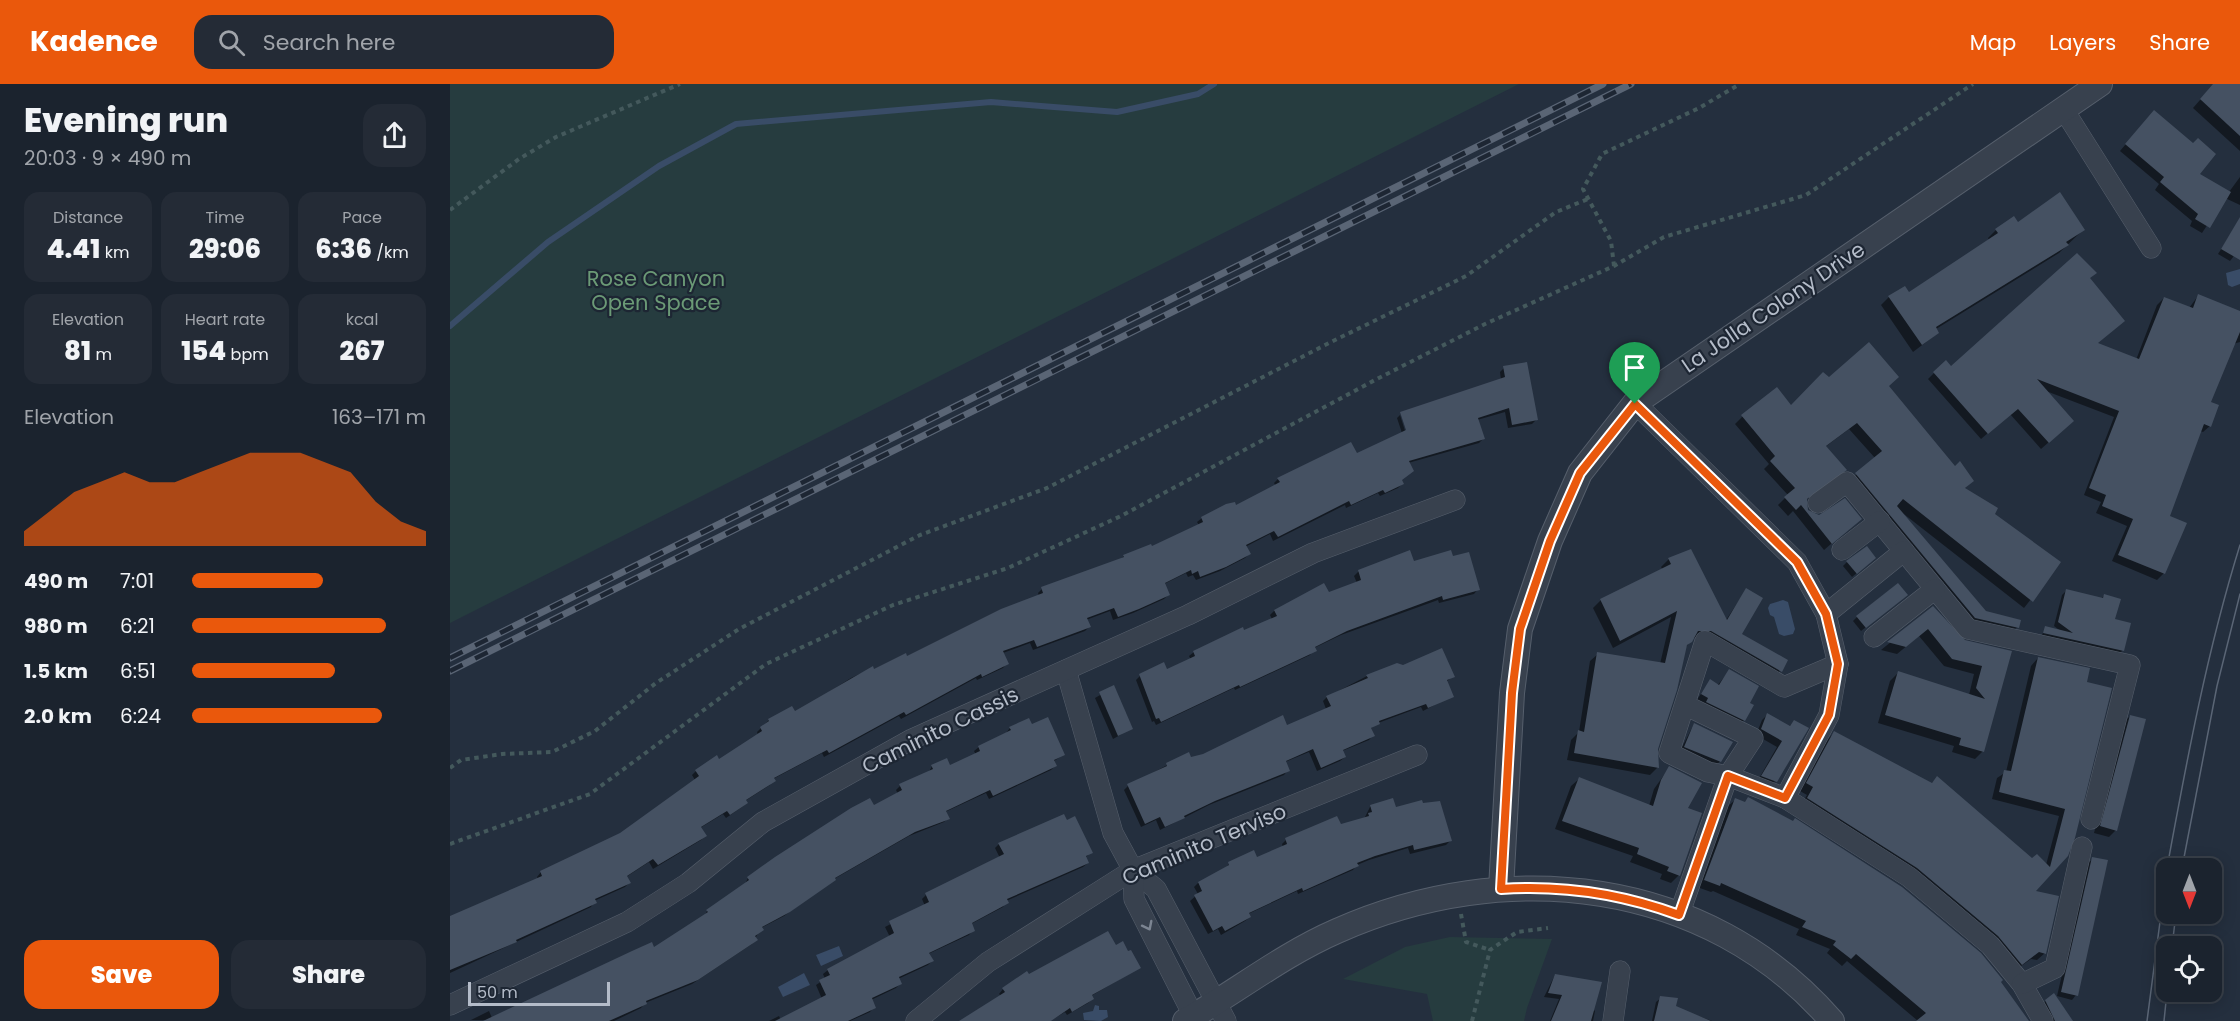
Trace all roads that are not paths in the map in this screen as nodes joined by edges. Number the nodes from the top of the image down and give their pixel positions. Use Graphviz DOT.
graph roads {
  1 [pos="2100,84"];
  2 [pos="2064,110"];
  3 [pos="2151,248"];
  4 [pos="1635,404"];
  5 [pos="1455,501"];
  6 [pos="1818,503"];
  7 [pos="1880,521"];
  8 [pos="1842,550"];
  9 [pos="1904,551"];
  10 [pos="1935,589"];
  11 [pos="1826,614"];
  12 [pos="1874,637"];
  13 [pos="1838,664"];
  14 [pos="1066,670"];
  15 [pos="1684,705"];
  16 [pos="1417,755"];
  17 [pos="1728,776"];
  18 [pos="1785,798"];
  19 [pos="2091,819"];
  20 [pos="2082,847"];
  21 [pos="1133,870"];
  22 [pos="1501,889"];
  23 [pos="1679,915"];
  24 [pos="1620,971"];
  25 [pos="2022,984"];
  26 [pos="450,1005"];
  27 [pos="1221,1011"];
  28 [pos="1192,1019"];
  29 [pos="916,1021"];
  30 [pos="1613,1021"];
  31 [pos="1832,1021"];
  32 [pos="2043,1021"];
  1 -- 2 [label="street, La Jolla Colony Drive"];
  2 -- 3 [label="street"];
  2 -- 4 [label="street, La Jolla Colony Drive"];
  4 -- 11 [label="street"];
  4 -- 22 [label="street, La Jolla Colony Drive"];
  5 -- 14 [label="street, Caminito Cassis"];
  6 -- 7 [label="street"];
  7 -- 8 [label="street"];
  7 -- 9 [label="street"];
  9 -- 10 [label="street"];
  9 -- 11 [label="street"];
  10 -- 12 [label="street"];
  10 -- 19 [label="street"];
  11 -- 13 [label="street"];
  13 -- 15 [label="street"];
  13 -- 18 [label="street"];
  14 -- 21 [label="street"];
  14 -- 26 [label="street, Caminito Cassis"];
  15 -- 17 [label="street"];
  15 -- 17 [label="street"];
  16 -- 21 [label="street, Caminito Terviso"];
  17 -- 18 [label="street"];
  17 -- 23 [label="street"];
  18 -- 25 [label="street"];
  20 -- 25 [label="street"];
  21 -- 27 [label="street"];
  21 -- 28 [label="street, one-way"];
  21 -- 29 [label="street, Caminito Terviso"];
  22 -- 23 [label="street"];
  22 -- 27 [label="street"];
  23 -- 31 [label="street"];
  24 -- 30 [label="street"];
  25 -- 32 [label="street"];
  27 -- 28 [label="street"];
}
